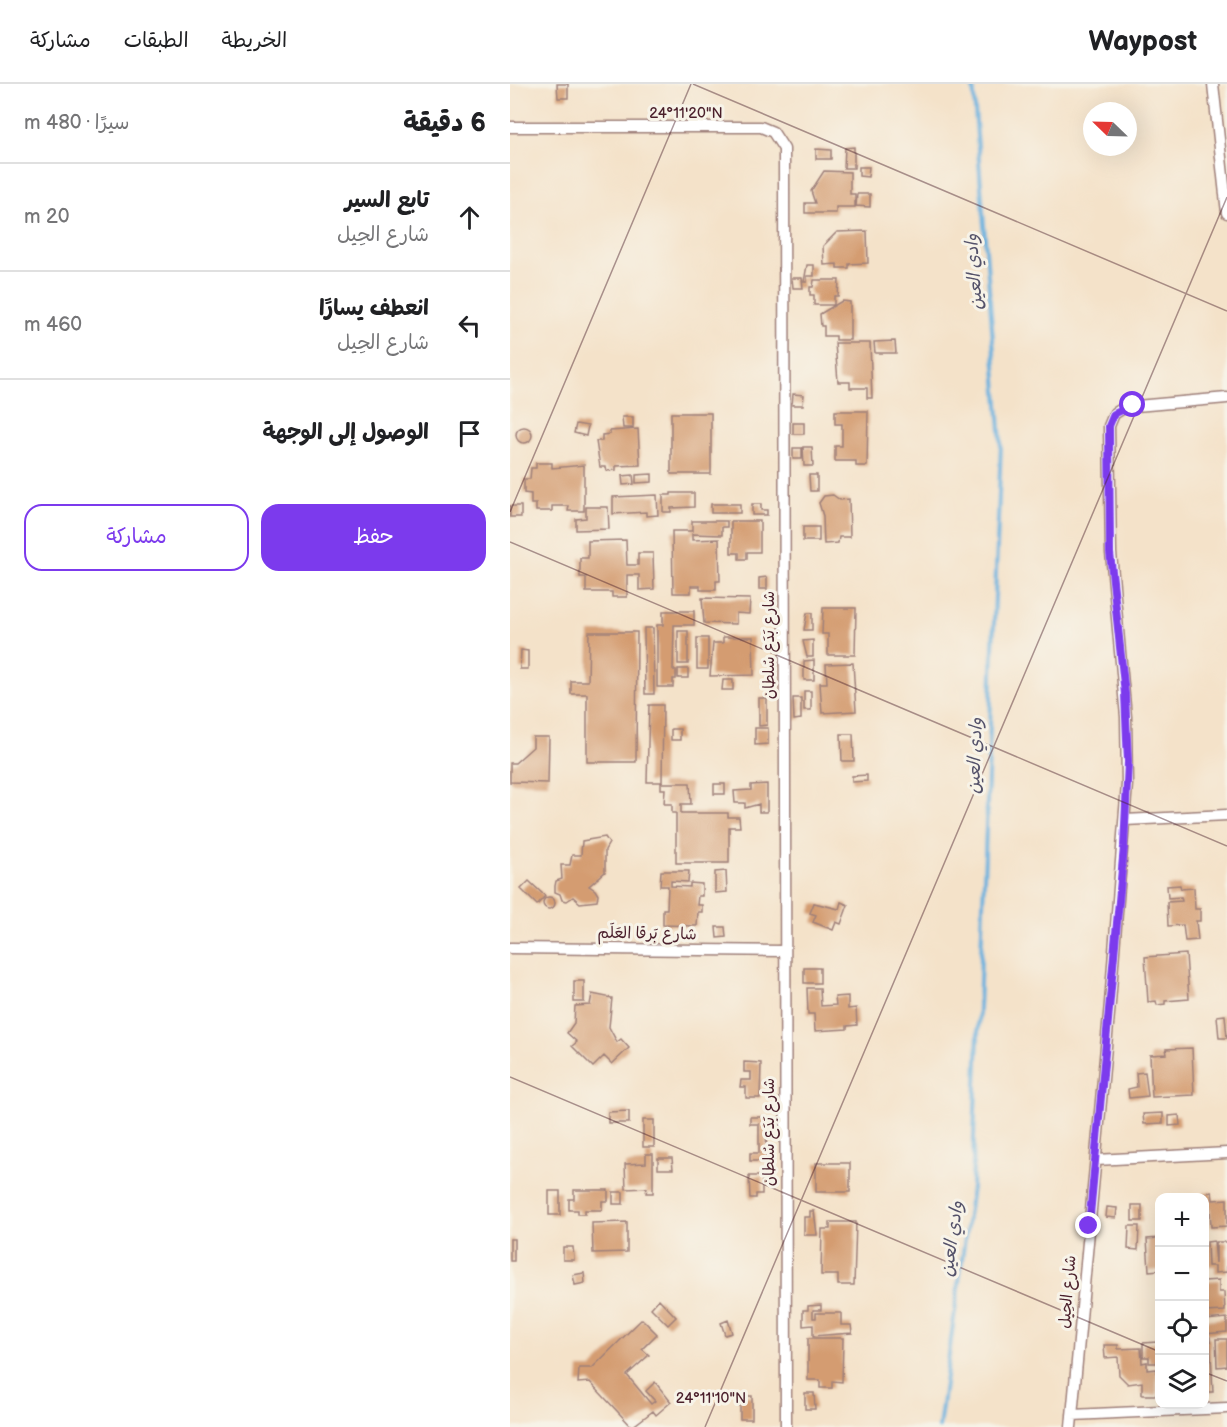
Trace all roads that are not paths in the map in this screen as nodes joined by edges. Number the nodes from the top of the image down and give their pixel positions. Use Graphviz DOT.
graph roads {
  1 [pos="1213,84"];
  2 [pos="510,128"];
  3 [pos="1227,213"];
  4 [pos="1227,398"];
  5 [pos="1227,815"];
  6 [pos="1125,820"];
  7 [pos="510,948"];
  8 [pos="784,951"];
  9 [pos="1227,1153"];
  10 [pos="1096,1160"];
  11 [pos="1227,1408"];
  12 [pos="1072,1415"];
  13 [pos="786,1427"];
  14 [pos="1071,1427"];
  1 -- 3 [label="street"];
  2 -- 8 [label="street, شارع بَدَع سُلطان"];
  4 -- 6 [label="street, شارع الحِيل"];
  5 -- 6 [label="street"];
  6 -- 10 [label="street, شارع الحِيل"];
  7 -- 8 [label="street, شارع بَرقا العَلَم"];
  8 -- 13 [label="street, شارع بَدَع سُلطان"];
  9 -- 10 [label="street"];
  10 -- 12 [label="street, شارع الحِيل"];
  11 -- 12 [label="street"];
  12 -- 14 [label="street, شارع الحِيل"];
}
